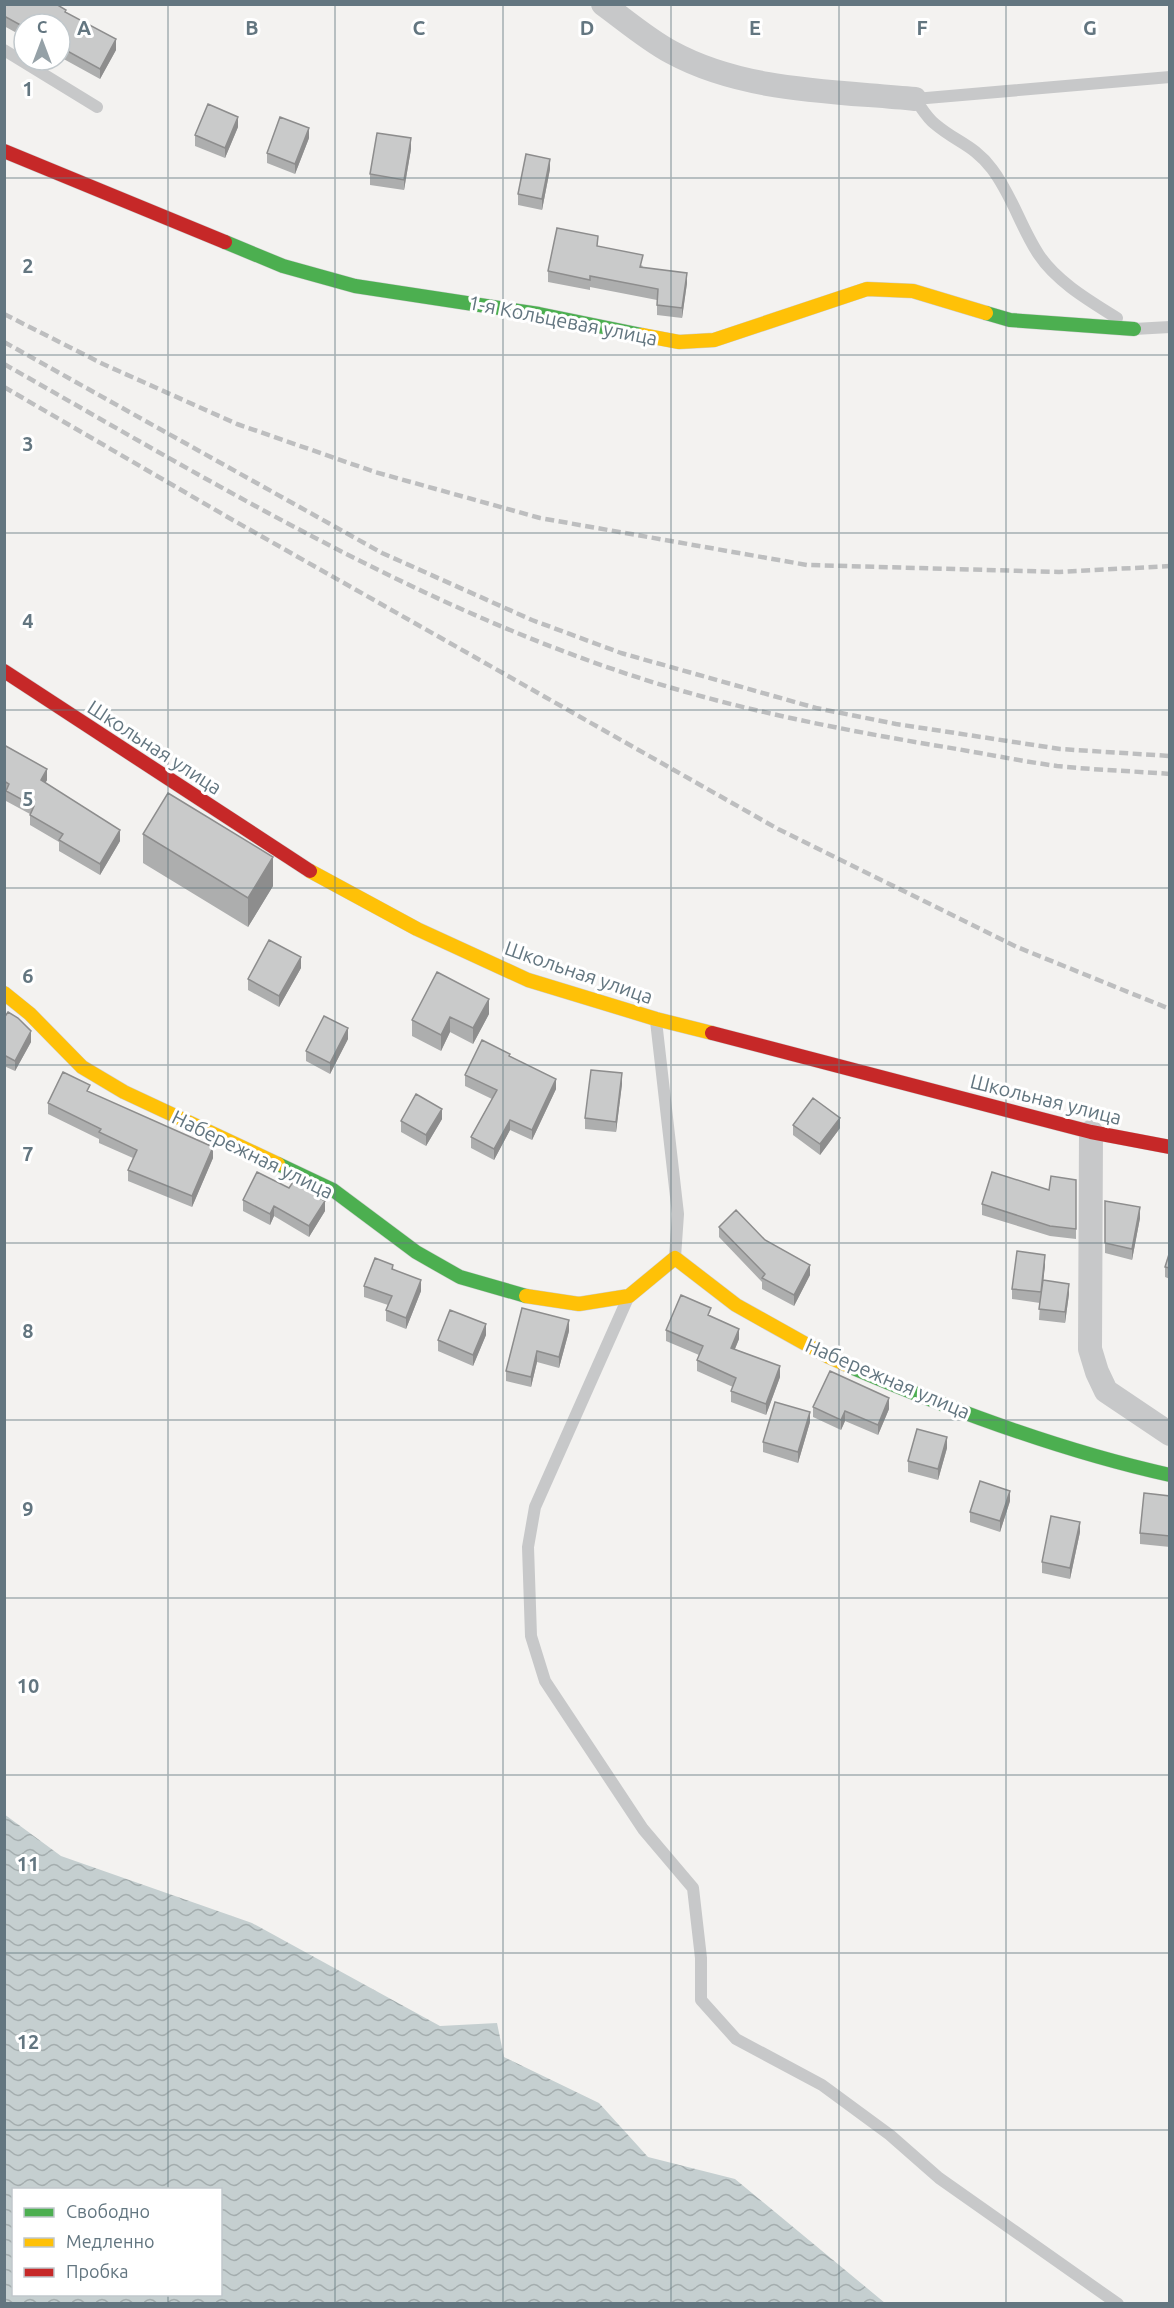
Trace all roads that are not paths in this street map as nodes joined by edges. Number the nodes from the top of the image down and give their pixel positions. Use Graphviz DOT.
graph roads {
  1 [pos="603,4"];
  2 [pos="4,50"];
  3 [pos="1170,77"];
  4 [pos="915,99"];
  5 [pos="97,107"];
  6 [pos="4,151"];
  7 [pos="1170,327"];
  8 [pos="1134,329"];
  9 [pos="4,671"];
  10 [pos="4,993"];
  11 [pos="656,1019"];
  12 [pos="1091,1132"];
  13 [pos="1170,1148"];
  14 [pos="675,1258"];
  15 [pos="629,1296"];
  16 [pos="1170,1434"];
  17 [pos="1170,1475"];
  18 [pos="1118,2304"];
  1 -- 4 [label="street"];
  2 -- 5 [label="lane"];
  3 -- 4 [label="lane"];
  4 -- 8 [label="lane"];
  6 -- 8 [label="street, 1-я Кольцевая улица"];
  7 -- 8 [label="lane"];
  9 -- 11 [label="street, Школьная улица"];
  10 -- 15 [label="street, Набережная улица"];
  11 -- 12 [label="street, Школьная улица"];
  11 -- 14 [label="lane"];
  12 -- 13 [label="street, Школьная улица"];
  12 -- 16 [label="street"];
  14 -- 15 [label="street"];
  14 -- 17 [label="street, Набережная улица"];
  15 -- 18 [label="lane"];
}
